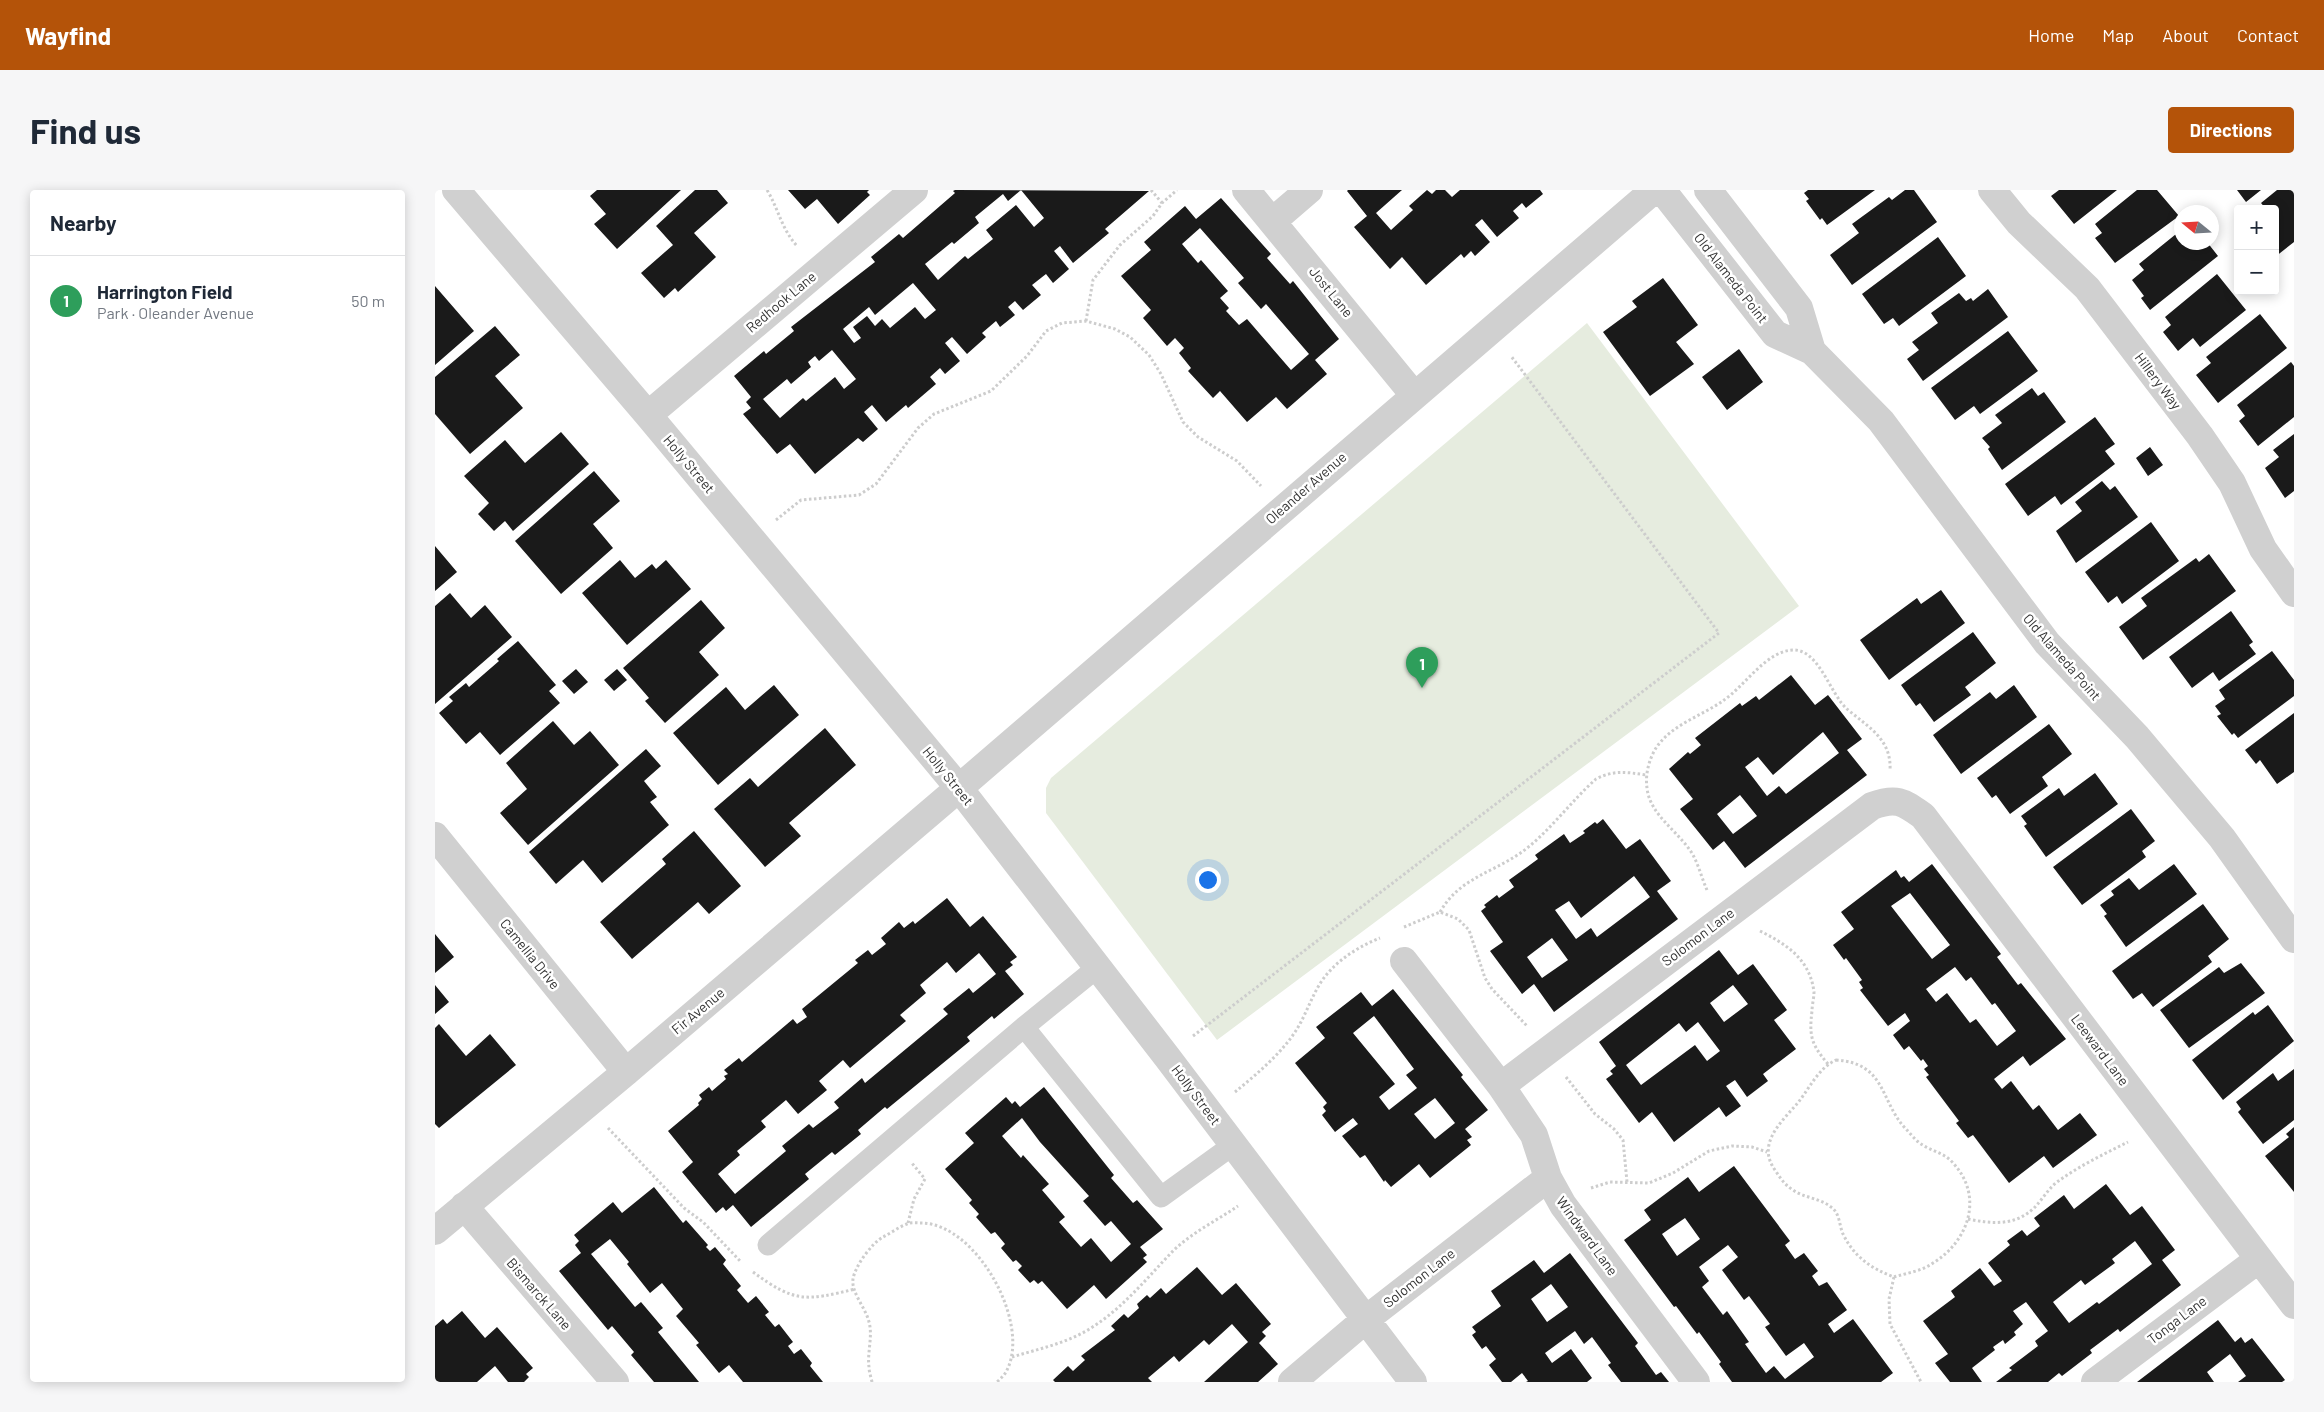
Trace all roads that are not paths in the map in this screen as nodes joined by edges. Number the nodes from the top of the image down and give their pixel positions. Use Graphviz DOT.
graph roads {
  1 [pos="456,190"];
  2 [pos="915,190"];
  3 [pos="1246,190"];
  4 [pos="1309,190"];
  5 [pos="1654,190"];
  6 [pos="1661,190"];
  7 [pos="1708,190"];
  8 [pos="1991,190"];
  9 [pos="1273,221"];
  10 [pos="1812,351"];
  11 [pos="1414,395"];
  12 [pos="648,415"];
  13 [pos="2294,593"];
  14 [pos="959,788"];
  15 [pos="1893,801"];
  16 [pos="435,836"];
  17 [pos="2294,939"];
  18 [pos="1404,961"];
  19 [pos="1098,967"];
  20 [pos="1024,1027"];
  21 [pos="626,1072"];
  22 [pos="1501,1086"];
  23 [pos="1233,1144"];
  24 [pos="1548,1178"];
  25 [pos="463,1206"];
  26 [pos="435,1231"];
  27 [pos="768,1245"];
  28 [pos="2259,1259"];
  29 [pos="2294,1305"];
  30 [pos="1365,1320"];
  31 [pos="613,1381"];
  32 [pos="1292,1382"];
  33 [pos="1413,1382"];
  34 [pos="1696,1382"];
  35 [pos="2095,1382"];
  1 -- 12 [label="street, Holly Street"];
  2 -- 12 [label="street, Redhook Lane"];
  3 -- 9 [label="street, Jost Lane"];
  4 -- 9 [label="street"];
  5 -- 11 [label="street, Oleander Avenue"];
  6 -- 10 [label="street, Old Alameda Point"];
  7 -- 10 [label="street, Old Alameda Point"];
  8 -- 13 [label="street, Hillery Way"];
  9 -- 11 [label="street, Jost Lane"];
  10 -- 17 [label="street, Old Alameda Point"];
  11 -- 14 [label="street, Oleander Avenue"];
  12 -- 14 [label="street, Holly Street"];
  14 -- 19 [label="street, Holly Street"];
  14 -- 21 [label="street, Fir Avenue"];
  15 -- 22 [label="street, Solomon Lane"];
  15 -- 28 [label="street, Leeward Lane"];
  16 -- 21 [label="street, Camellia Drive"];
  18 -- 22 [label="street, Windward Lane"];
  19 -- 20 [label="lane"];
  19 -- 23 [label="street, Holly Street"];
  20 -- 23 [label="lane"];
  20 -- 27 [label="lane"];
  21 -- 25 [label="street, Fir Avenue"];
  22 -- 24 [label="street, Windward Lane"];
  23 -- 30 [label="street, Holly Street"];
  24 -- 30 [label="street, Solomon Lane"];
  24 -- 34 [label="street, Windward Lane"];
  25 -- 26 [label="street, Fir Avenue"];
  25 -- 31 [label="street, Bismarck Lane"];
  28 -- 29 [label="street, Leeward Lane"];
  28 -- 35 [label="street, Tonga Lane"];
  30 -- 32 [label="street, Solomon Lane"];
  30 -- 33 [label="street, Holly Street"];
}
